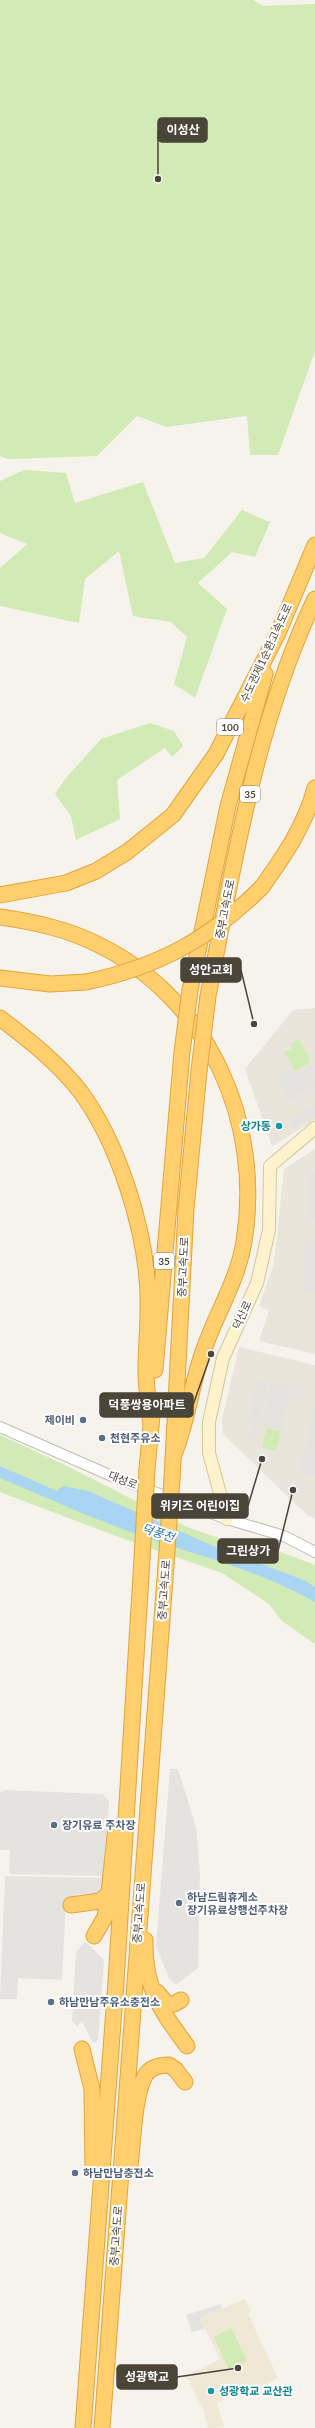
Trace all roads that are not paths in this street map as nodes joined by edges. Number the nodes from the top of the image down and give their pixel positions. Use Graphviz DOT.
graph roads {
  1 [pos="315,545"];
  2 [pos="315,599"];
  3 [pos="278,633"];
  4 [pos="315,788"];
  5 [pos="0,895"];
  6 [pos="0,917"];
  7 [pos="0,978"];
  8 [pos="0,1018"];
  9 [pos="315,1128"];
  10 [pos="151,1425"];
  11 [pos="0,1427"];
  12 [pos="173,1457"];
  13 [pos="227,1519"];
  14 [pos="315,1552"];
  15 [pos="131,1730"];
  16 [pos="108,1893"];
  17 [pos="140,1900"];
  18 [pos="71,1905"];
  19 [pos="94,1936"];
  20 [pos="145,1954"];
  21 [pos="181,2000"];
  22 [pos="187,2046"];
  23 [pos="82,2049"];
  24 [pos="185,2082"];
  25 [pos="100,2203"];
  26 [pos="118,2204"];
  27 [pos="83,2428"];
  28 [pos="102,2428"];
  1 -- 3 [label="highway, 수도권제1순환고속도로 / 100"];
  2 -- 12 [label="highway, 중부고속도로 / 35, bridge"];
  3 -- 5 [label="highway, 수도권제1순환고속도로 / 100"];
  3 -- 10 [label="highway, 중부고속도로 / 35, bridge"];
  4 -- 7 [label="highway, bridge"];
  6 -- 12 [label="highway"];
  8 -- 10 [label="highway"];
  9 -- 13 [label="main road, 덕산로"];
  10 -- 15 [label="highway, 중부고속도로 / 35, bridge"];
  11 -- 13 [label="street, 대성로"];
  12 -- 17 [label="highway, 중부고속도로 / 35, bridge"];
  13 -- 14 [label="street, 대성로"];
  15 -- 16 [label="highway"];
  15 -- 25 [label="highway, 중부고속도로 / 35"];
  16 -- 18 [label="highway"];
  16 -- 19 [label="highway"];
  17 -- 20 [label="highway"];
  17 -- 26 [label="highway, 중부고속도로 / 35"];
  20 -- 21 [label="highway"];
  20 -- 22 [label="highway"];
  23 -- 25 [label="highway"];
  24 -- 26 [label="highway"];
  25 -- 27 [label="highway, 중부고속도로 / 35"];
  26 -- 28 [label="highway, 중부고속도로 / 35"];
}
